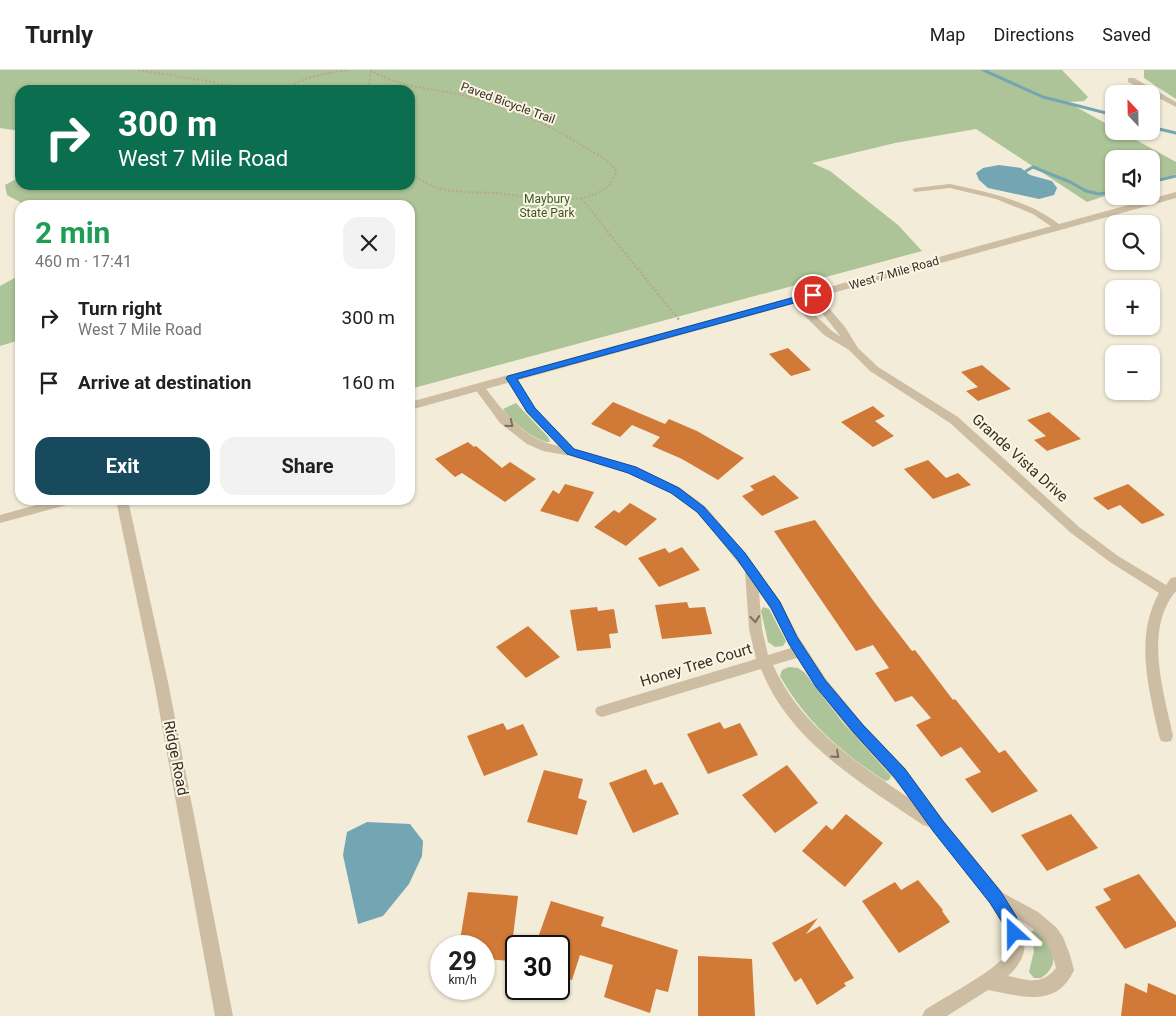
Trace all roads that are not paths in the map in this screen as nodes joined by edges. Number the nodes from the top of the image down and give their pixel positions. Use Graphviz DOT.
graph roads {
  1 [pos="1131,80"];
  2 [pos="1176,104"];
  3 [pos="916,190"];
  4 [pos="1176,195"];
  5 [pos="1058,227"];
  6 [pos="813,295"];
  7 [pos="794,300"];
  8 [pos="854,350"];
  9 [pos="511,378"];
  10 [pos="479,387"];
  11 [pos="415,405"];
  12 [pos="571,452"];
  13 [pos="52,505"];
  14 [pos="123,505"];
  15 [pos="0,519"];
  16 [pos="751,571"];
  17 [pos="1171,587"];
  18 [pos="800,651"];
  19 [pos="764,662"];
  20 [pos="602,711"];
  21 [pos="1166,736"];
  22 [pos="938,826"];
  23 [pos="996,897"];
  24 [pos="987,981"];
  25 [pos="224,1016"];
  26 [pos="931,1016"];
  1 -- 2 [label="street"];
  3 -- 5 [label="lane"];
  4 -- 5 [label="street, West 7 Mile Road"];
  5 -- 6 [label="street, West 7 Mile Road"];
  6 -- 7 [label="street, West 7 Mile Road"];
  6 -- 8 [label="street, Grande Vista Drive"];
  7 -- 8 [label="street, Grande Vista Drive"];
  7 -- 9 [label="street, West 7 Mile Road"];
  8 -- 17 [label="street, Grande Vista Drive"];
  9 -- 10 [label="street, West 7 Mile Road"];
  9 -- 12 [label="street"];
  10 -- 11 [label="street, West 7 Mile Road"];
  10 -- 12 [label="street, one-way"];
  12 -- 16 [label="street"];
  13 -- 15 [label="street"];
  14 -- 25 [label="street, Ridge Road"];
  16 -- 18 [label="street"];
  16 -- 19 [label="street, one-way"];
  17 -- 21 [label="street, Grande Vista Drive"];
  18 -- 19 [label="street, Honey Tree Court"];
  18 -- 22 [label="street"];
  19 -- 20 [label="street, Honey Tree Court"];
  19 -- 22 [label="street, one-way"];
  22 -- 23 [label="street"];
  23 -- 24 [label="street"];
  23 -- 24 [label="street"];
  24 -- 26 [label="street"];
}
